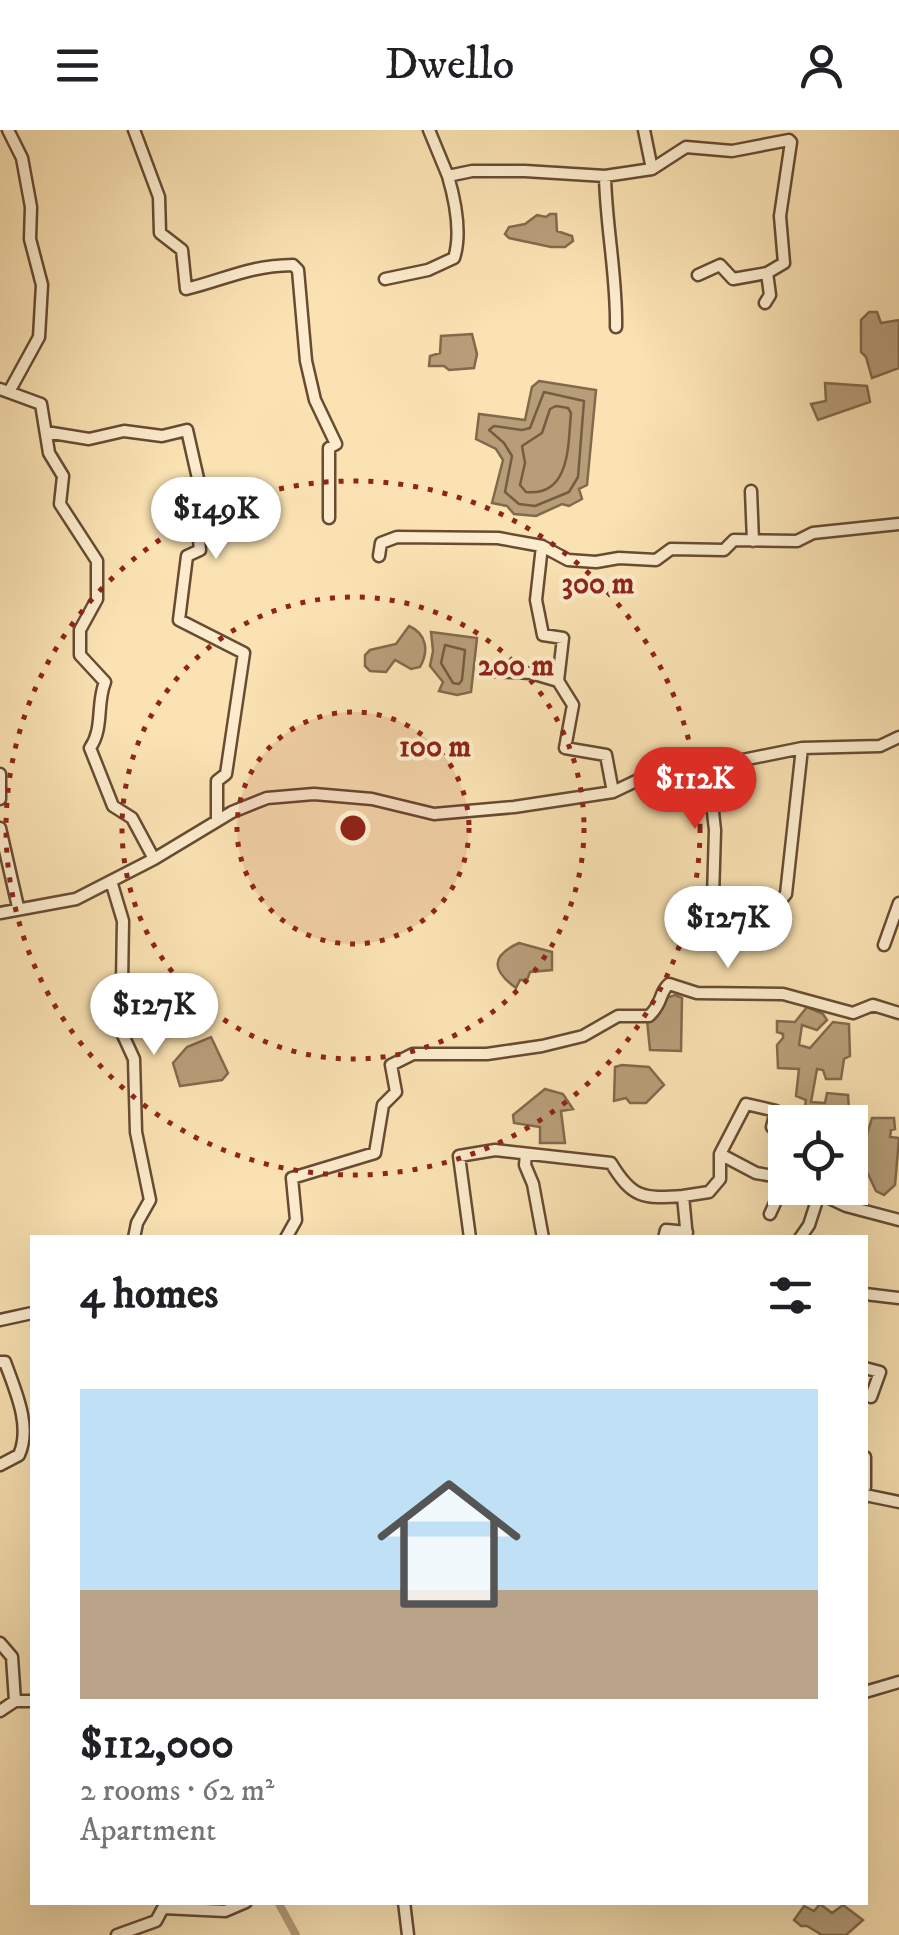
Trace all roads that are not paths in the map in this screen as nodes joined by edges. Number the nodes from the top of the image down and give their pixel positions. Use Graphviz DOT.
graph roads {
  1 [pos="8,130"];
  2 [pos="134,130"];
  3 [pos="429,130"];
  4 [pos="644,130"];
  5 [pos="774,135"];
  6 [pos="652,169"];
  7 [pos="448,176"];
  8 [pos="605,176"];
  9 [pos="767,273"];
  10 [pos="698,275"];
  11 [pos="386,279"];
  12 [pos="764,303"];
  13 [pos="616,327"];
  14 [pos="5,390"];
  15 [pos="46,432"];
  16 [pos="751,491"];
  17 [pos="329,518"];
  18 [pos="899,524"];
  19 [pos="753,540"];
  20 [pos="542,546"];
  21 [pos="379,556"];
  22 [pos="494,671"];
  23 [pos="558,680"];
  24 [pos="899,737"];
  25 [pos="802,748"];
  26 [pos="708,767"];
  27 [pos="0,774"];
  28 [pos="614,792"];
  29 [pos="0,798"];
  30 [pos="217,822"];
  31 [pos="0,828"];
  32 [pos="154,860"];
  33 [pos="111,881"];
  34 [pos="713,896"];
  35 [pos="899,903"];
  36 [pos="18,907"];
  37 [pos="771,912"];
  38 [pos="0,913"];
  39 [pos="884,944"];
  40 [pos="899,1013"];
  41 [pos="768,1109"];
  42 [pos="526,1154"];
  43 [pos="720,1154"];
  44 [pos="768,1176"];
  45 [pos="684,1196"];
  46 [pos="774,1205"];
  47 [pos="813,1205"];
  48 [pos="844,1205"];
  49 [pos="770,1214"];
  50 [pos="899,1220"];
  51 [pos="135,1235"];
  52 [pos="288,1235"];
  53 [pos="470,1235"];
  54 [pos="542,1235"];
  55 [pos="665,1235"];
  56 [pos="687,1235"];
  57 [pos="802,1235"];
  58 [pos="868,1294"];
  59 [pos="899,1298"];
  60 [pos="30,1313"];
  61 [pos="0,1320"];
  62 [pos="0,1362"];
  63 [pos="868,1369"];
  64 [pos="871,1397"];
  65 [pos="0,1465"];
  66 [pos="868,1496"];
  67 [pos="899,1502"];
  68 [pos="0,1643"];
  69 [pos="899,1682"];
  70 [pos="868,1691"];
  71 [pos="30,1701"];
  72 [pos="14,1702"];
  73 [pos="0,1712"];
  74 [pos="239,1905"];
  75 [pos="404,1905"];
  76 [pos="116,1935"];
  77 [pos="408,1935"];
  1 -- 14 [label="street"];
  2 -- 17 [label="street"];
  3 -- 7 [label="street"];
  4 -- 6 [label="street"];
  5 -- 6 [label="street"];
  5 -- 9 [label="street"];
  6 -- 8 [label="street"];
  7 -- 8 [label="street"];
  7 -- 11 [label="street"];
  8 -- 13 [label="street"];
  9 -- 10 [label="street"];
  9 -- 12 [label="street"];
  14 -- 15 [label="street"];
  15 -- 30 [label="street"];
  15 -- 32 [label="street"];
  16 -- 19 [label="street"];
  18 -- 19 [label="street"];
  19 -- 20 [label="street"];
  20 -- 21 [label="street"];
  20 -- 23 [label="street"];
  22 -- 23 [label="street"];
  23 -- 28 [label="street"];
  24 -- 25 [label="street"];
  25 -- 26 [label="street"];
  25 -- 37 [label="street"];
  26 -- 28 [label="street"];
  26 -- 34 [label="street"];
  27 -- 29 [label="street"];
  28 -- 30 [label="street"];
  30 -- 32 [label="street"];
  31 -- 36 [label="street"];
  32 -- 33 [label="street"];
  33 -- 36 [label="street"];
  33 -- 51 [label="street"];
  35 -- 39 [label="street"];
  36 -- 38 [label="street"];
  40 -- 52 [label="street"];
  41 -- 43 [label="street"];
  42 -- 45 [label="street"];
  42 -- 53 [label="street"];
  42 -- 54 [label="street"];
  43 -- 44 [label="street"];
  43 -- 45 [label="street"];
  45 -- 56 [label="street"];
  46 -- 49 [label="street"];
  47 -- 57 [label="street"];
  48 -- 50 [label="street"];
  55 -- 56 [label="street"];
  58 -- 59 [label="street"];
  60 -- 61 [label="street"];
  62 -- 65 [label="street"];
  63 -- 64 [label="street"];
  66 -- 67 [label="street"];
  68 -- 72 [label="street"];
  69 -- 70 [label="street"];
  71 -- 72 [label="street"];
  72 -- 73 [label="street"];
  74 -- 76 [label="street"];
  75 -- 77 [label="street"];
}
